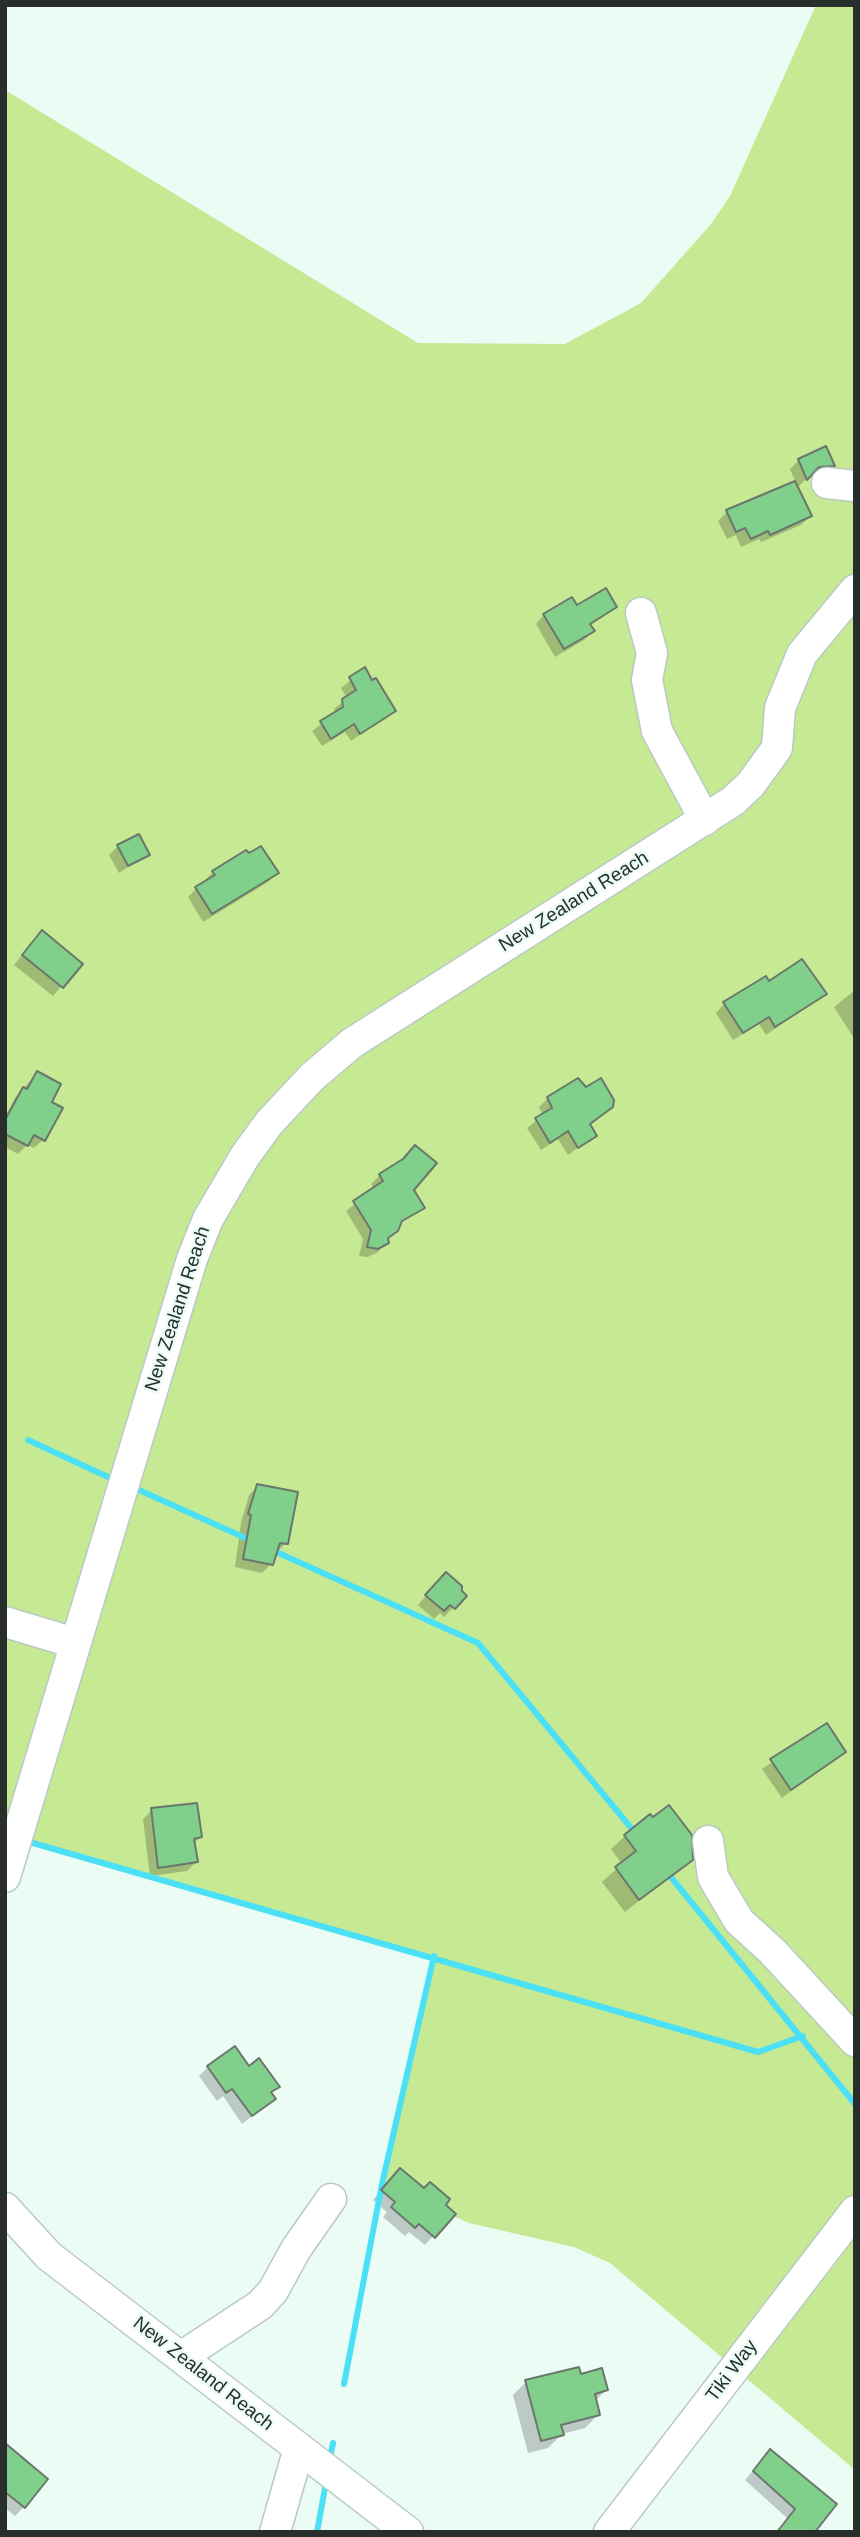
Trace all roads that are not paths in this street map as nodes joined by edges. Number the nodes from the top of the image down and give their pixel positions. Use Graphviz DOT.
graph roads {
  1 [pos="855,590"];
  2 [pos="641,613"];
  3 [pos="705,820"];
  4 [pos="5,1622"];
  5 [pos="75,1643"];
  6 [pos="708,1841"];
  7 [pos="5,1877"];
  8 [pos="855,2041"];
  9 [pos="331,2199"];
  10 [pos="5,2208"];
  11 [pos="855,2211"];
  12 [pos="181,2357"];
  13 [pos="299,2448"];
  14 [pos="275,2532"];
  15 [pos="408,2532"];
  16 [pos="609,2532"];
  1 -- 3 [label="street, New Zealand Reach"];
  2 -- 3 [label="street"];
  3 -- 5 [label="street, New Zealand Reach"];
  4 -- 5 [label="street"];
  5 -- 7 [label="street, New Zealand Reach"];
  6 -- 8 [label="street"];
  9 -- 12 [label="street"];
  10 -- 12 [label="street, New Zealand Reach"];
  11 -- 16 [label="street, Tiki Way"];
  12 -- 13 [label="street, New Zealand Reach"];
  13 -- 14 [label="street"];
  13 -- 15 [label="street, New Zealand Reach"];
}
